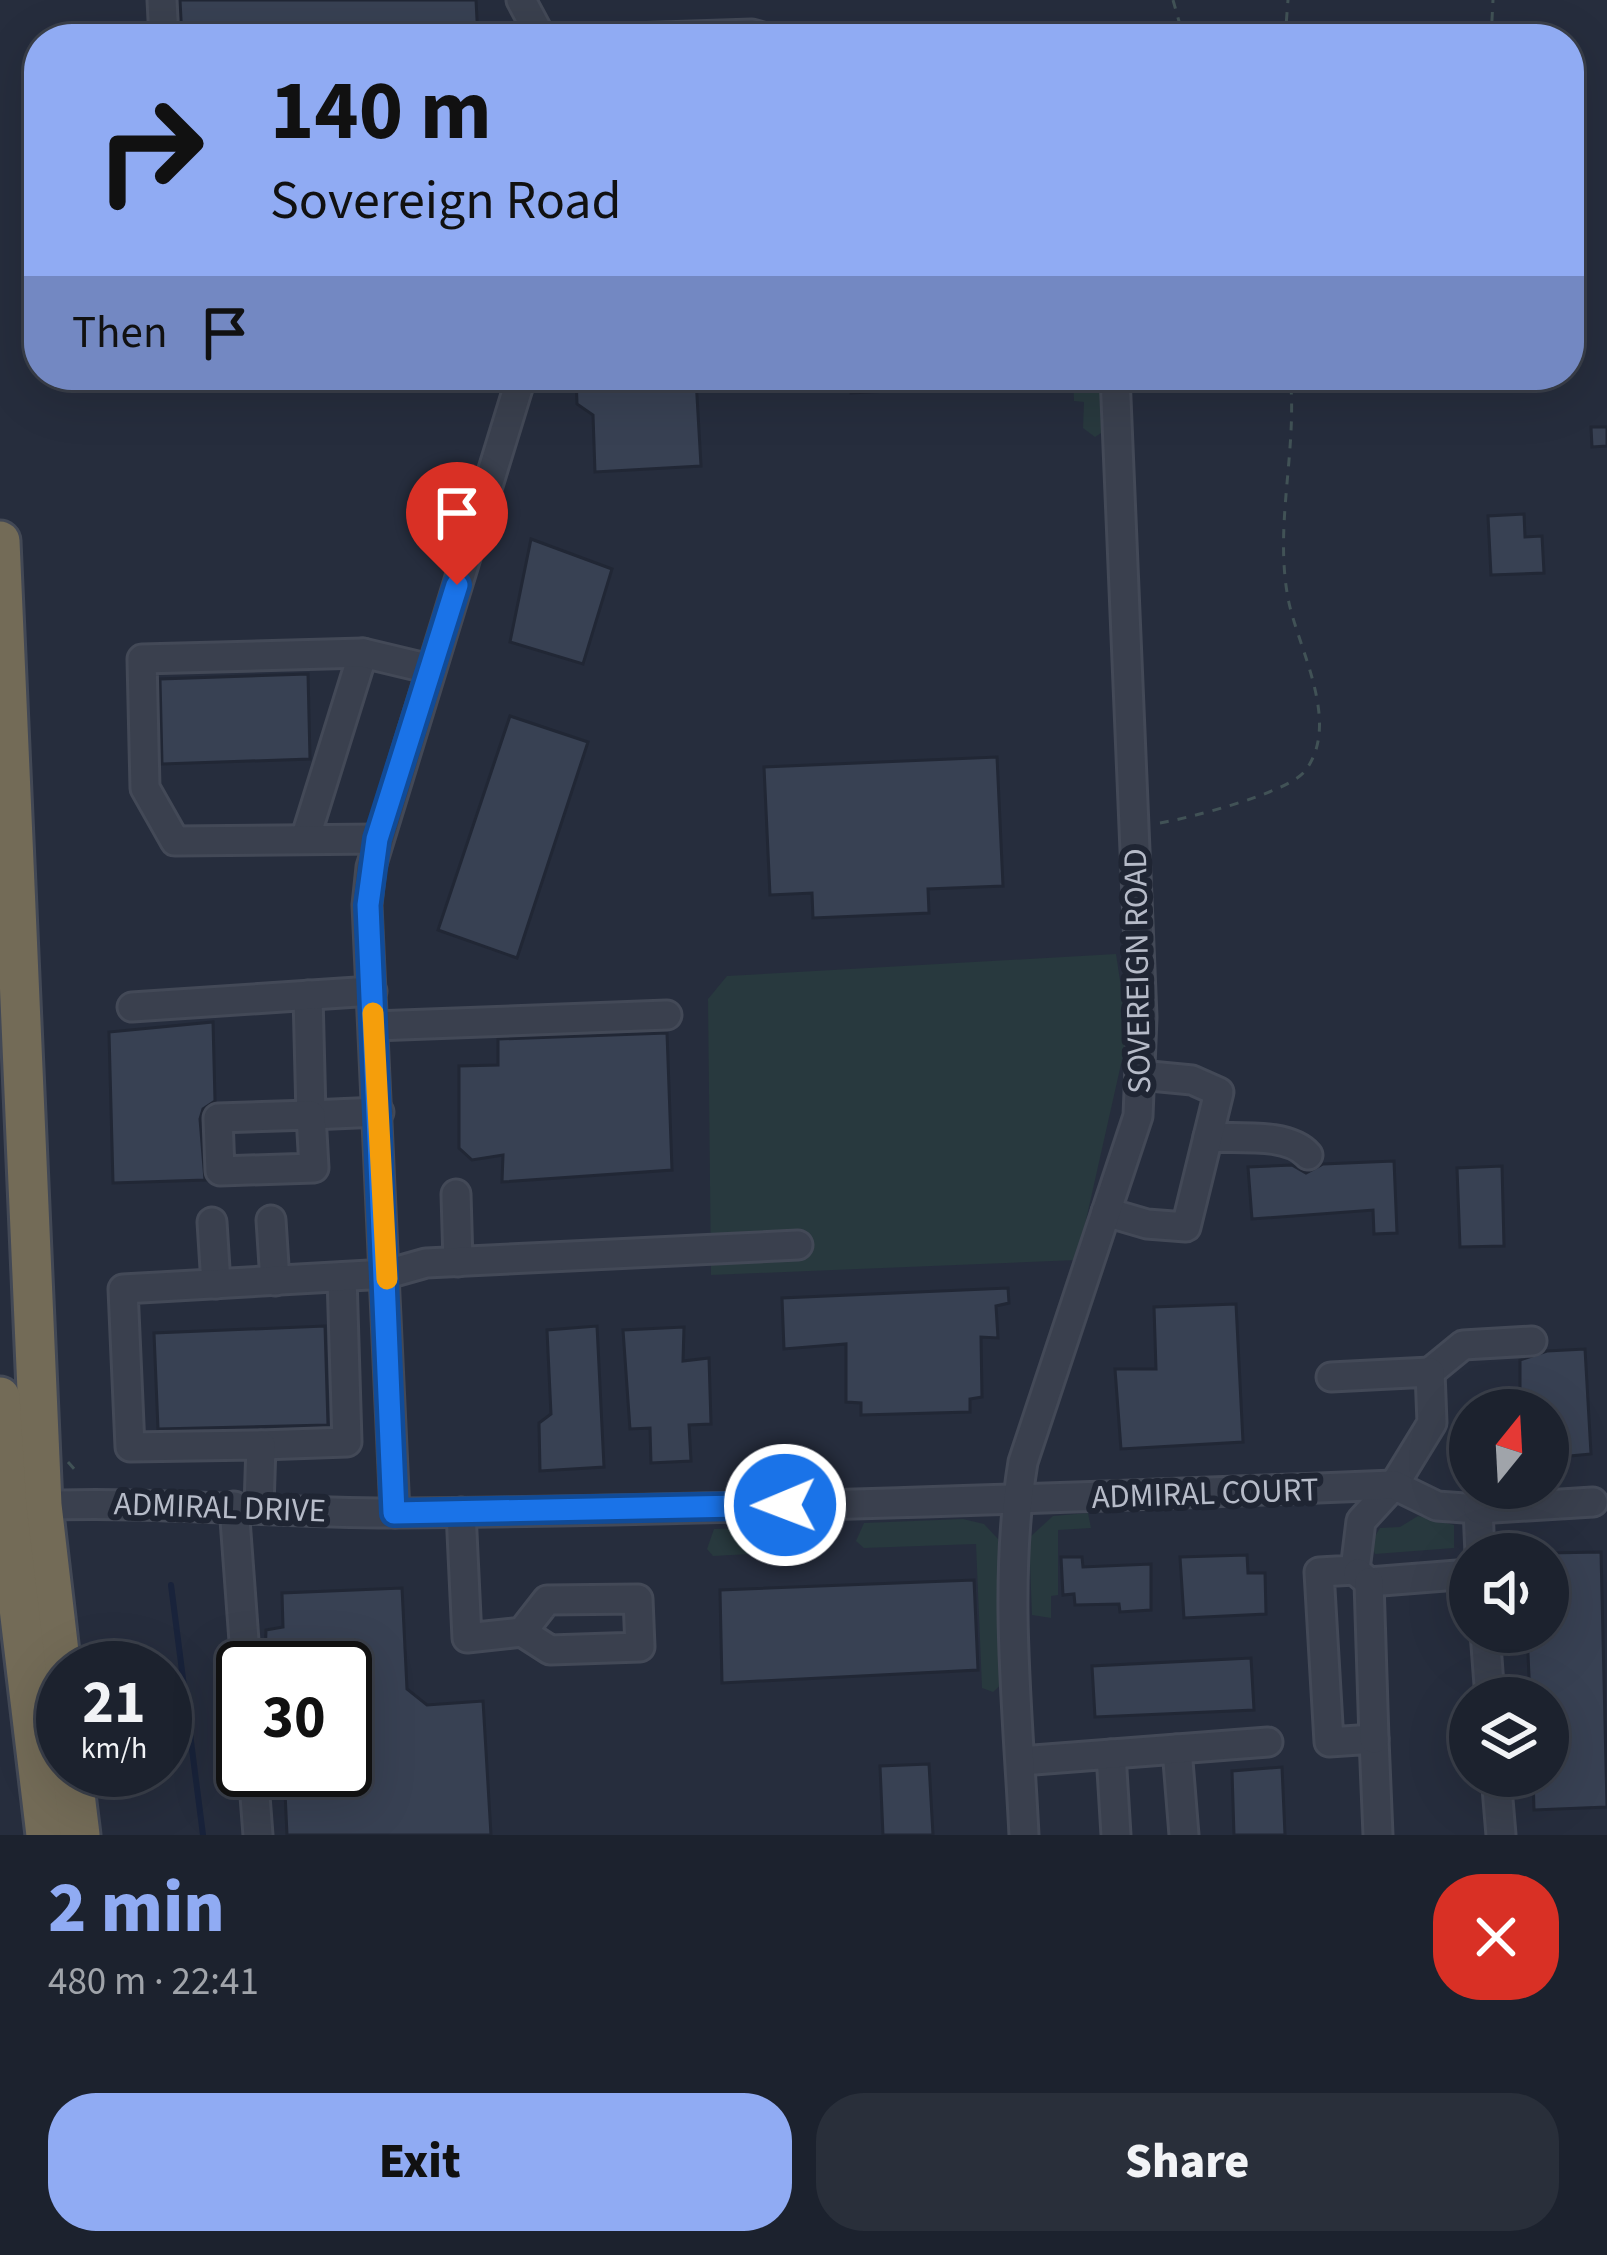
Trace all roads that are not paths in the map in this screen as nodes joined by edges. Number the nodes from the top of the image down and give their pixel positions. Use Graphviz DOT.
graph roads {
  1 [pos="517,390"];
  2 [pos="1116,390"];
  3 [pos="0,541"];
  4 [pos="363,653"];
  5 [pos="430,669"];
  6 [pos="306,836"];
  7 [pos="377,839"];
  8 [pos="372,991"];
  9 [pos="308,995"];
  10 [pos="132,1007"];
  11 [pos="667,1015"];
  12 [pos="374,1026"];
  13 [pos="1140,1076"];
  14 [pos="379,1112"];
  15 [pos="1208,1137"];
  16 [pos="1308,1155"];
  17 [pos="456,1194"];
  18 [pos="1106,1212"];
  19 [pos="272,1220"];
  20 [pos="212,1222"];
  21 [pos="798,1246"];
  22 [pos="458,1262"];
  23 [pos="387,1274"];
  24 [pos="342,1277"];
  25 [pos="275,1281"];
  26 [pos="216,1284"];
  27 [pos="1532,1341"];
  28 [pos="1430,1372"];
  29 [pos="1331,1377"];
  30 [pos="0,1397"];
  31 [pos="261,1444"];
  32 [pos="1394,1485"];
  33 [pos="1017,1500"];
  34 [pos="1593,1502"];
  35 [pos="1569,1503"];
  36 [pos="16,1506"];
  37 [pos="247,1507"];
  38 [pos="1449,1507"];
  39 [pos="1478,1509"];
  40 [pos="460,1512"];
  41 [pos="394,1513"];
  42 [pos="1479,1533"];
  43 [pos="1449,1574"];
  44 [pos="1362,1576"];
  45 [pos="522,1631"];
  46 [pos="51,1641"];
  47 [pos="246,1641"];
  48 [pos="1374,1739"];
  49 [pos="1268,1742"];
  50 [pos="1177,1749"];
  51 [pos="1111,1754"];
  52 [pos="1021,1761"];
  53 [pos="75,1797"];
  54 [pos="255,1797"];
  55 [pos="1498,1797"];
  56 [pos="46,1835"];
  57 [pos="80,1835"];
  58 [pos="258,1835"];
  59 [pos="1024,1835"];
  60 [pos="1116,1835"];
  61 [pos="1184,1835"];
  62 [pos="1378,1835"];
  63 [pos="1501,1835"];
  1 -- 5 [label="street"];
  2 -- 13 [label="street, SOVEREIGN ROAD"];
  3 -- 36 [label="highway"];
  4 -- 5 [label="street"];
  4 -- 6 [label="street"];
  4 -- 6 [label="street"];
  5 -- 7 [label="street"];
  6 -- 7 [label="street"];
  7 -- 8 [label="street"];
  8 -- 9 [label="street"];
  8 -- 12 [label="street"];
  9 -- 10 [label="street"];
  9 -- 14 [label="street"];
  11 -- 12 [label="street"];
  12 -- 14 [label="street"];
  13 -- 15 [label="street"];
  13 -- 18 [label="street, SOVEREIGN ROAD"];
  14 -- 23 [label="street"];
  15 -- 16 [label="street"];
  15 -- 18 [label="street"];
  17 -- 22 [label="street"];
  18 -- 33 [label="street, SOVEREIGN ROAD"];
  19 -- 25 [label="street"];
  20 -- 26 [label="street"];
  21 -- 22 [label="street"];
  22 -- 23 [label="street"];
  23 -- 24 [label="street"];
  23 -- 41 [label="street"];
  24 -- 25 [label="street"];
  24 -- 31 [label="street"];
  25 -- 26 [label="street"];
  26 -- 31 [label="street"];
  27 -- 28 [label="street"];
  28 -- 29 [label="street"];
  28 -- 32 [label="street"];
  30 -- 36 [label="highway"];
  31 -- 37 [label="street"];
  32 -- 33 [label="street, ADMIRAL COURT"];
  32 -- 38 [label="street"];
  32 -- 44 [label="street"];
  33 -- 40 [label="street, ADMIRAL DRIVE"];
  33 -- 52 [label="street, SOVEREIGN ROAD"];
  34 -- 35 [label="street"];
  36 -- 37 [label="street, ADMIRAL DRIVE"];
  36 -- 46 [label="highway"];
  36 -- 56 [label="highway"];
  37 -- 41 [label="street, ADMIRAL DRIVE"];
  37 -- 47 [label="street"];
  39 -- 42 [label="street"];
  40 -- 41 [label="street, ADMIRAL DRIVE"];
  40 -- 45 [label="street"];
  43 -- 44 [label="street"];
  44 -- 48 [label="street"];
  44 -- 48 [label="street"];
  48 -- 62 [label="street"];
  49 -- 50 [label="street"];
  50 -- 51 [label="street"];
  50 -- 61 [label="street"];
  51 -- 52 [label="street"];
  51 -- 60 [label="street"];
  52 -- 59 [label="street, SOVEREIGN ROAD"];
  53 -- 57 [label="highway"];
  54 -- 58 [label="street"];
  55 -- 63 [label="street"];
}
